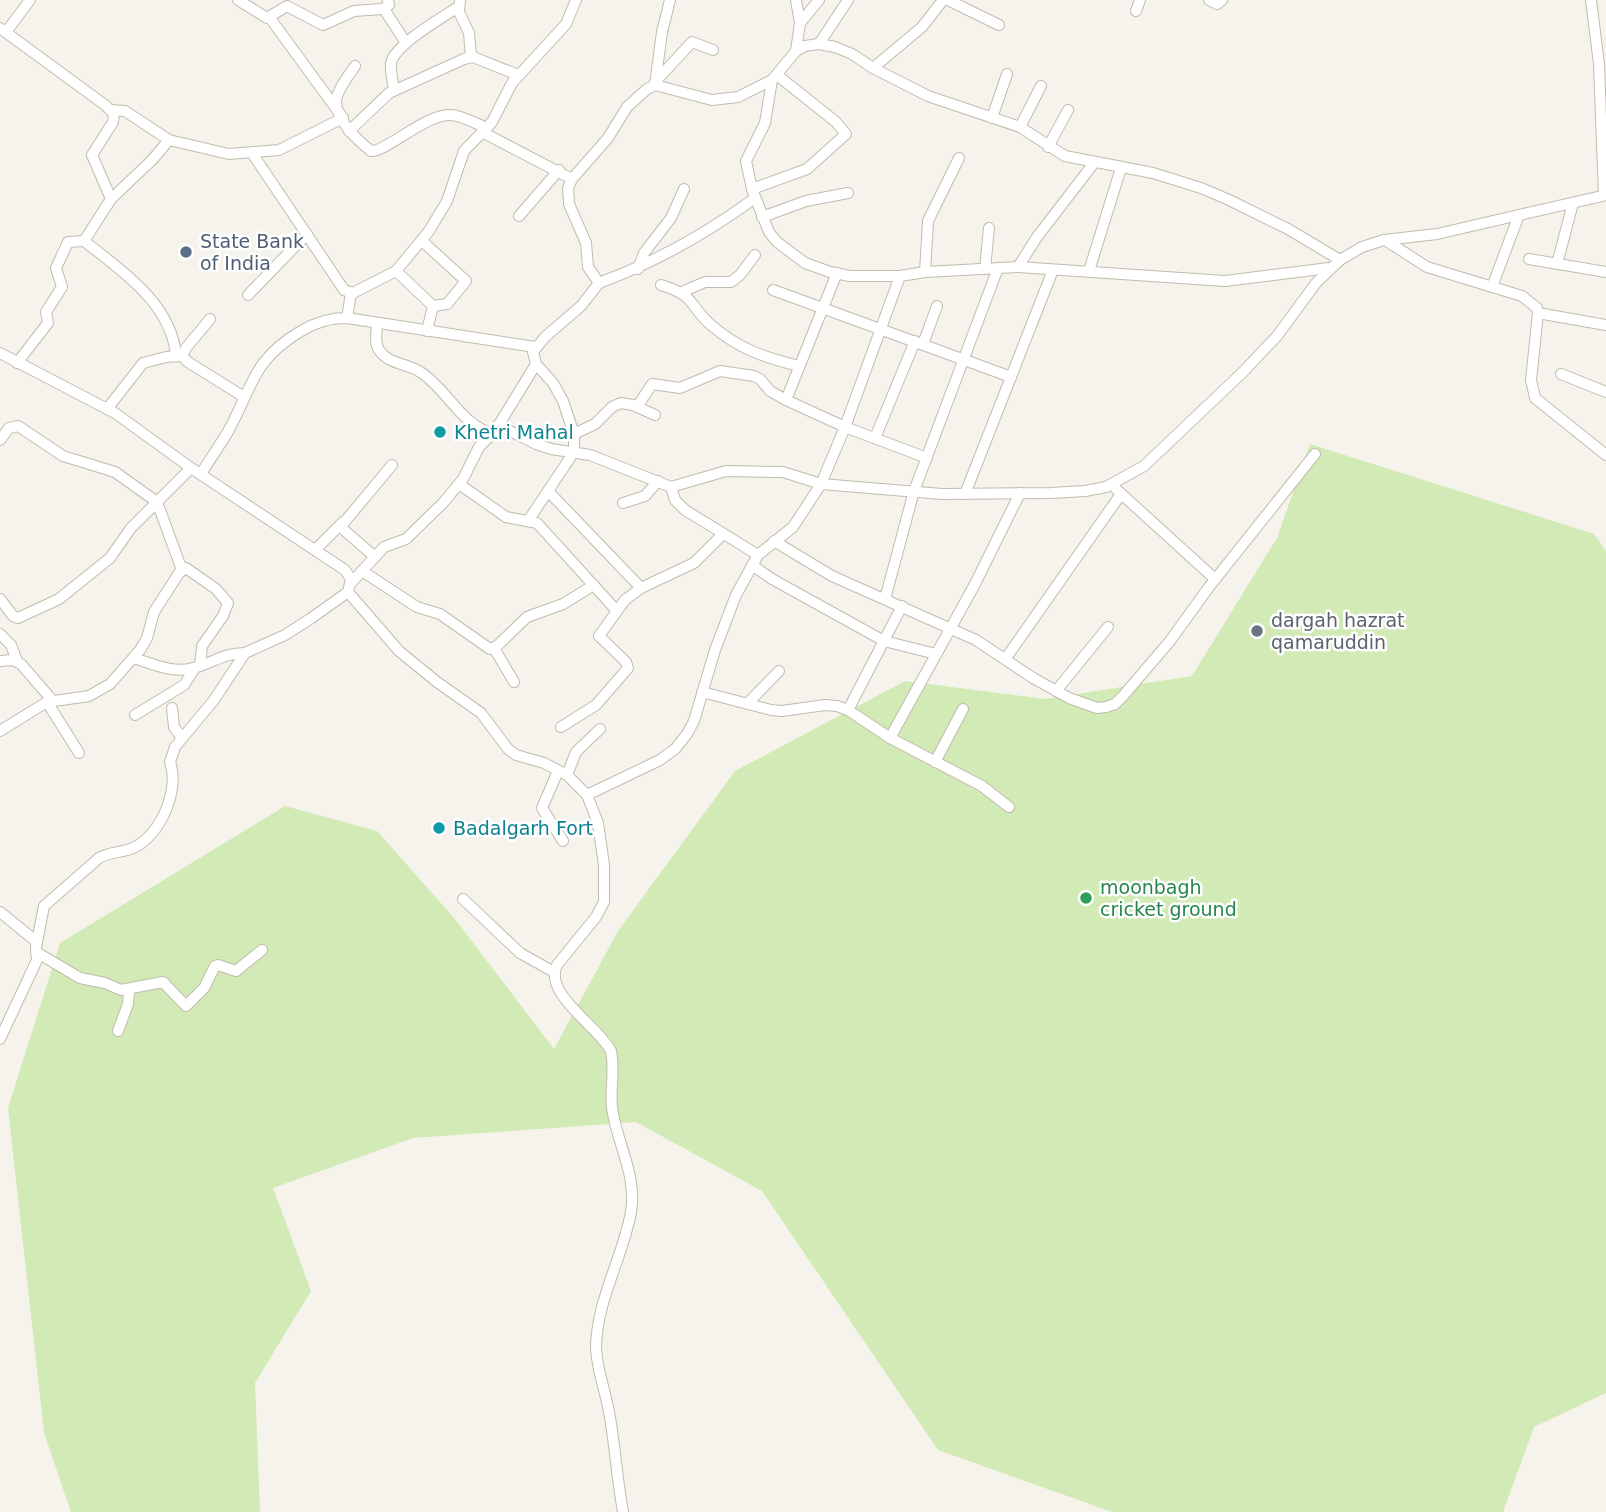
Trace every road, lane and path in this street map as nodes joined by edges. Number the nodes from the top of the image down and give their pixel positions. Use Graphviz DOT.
graph roads {
  1 [pos="30,0"];
  2 [pos="238,0"];
  3 [pos="576,0"];
  4 [pos="670,0"];
  5 [pos="796,0"];
  6 [pos="819,0"];
  7 [pos="848,0"];
  8 [pos="946,0"];
  9 [pos="1209,0"];
  10 [pos="1222,0"];
  11 [pos="1591,0"];
  12 [pos="386,4"];
  13 [pos="459,4"];
  14 [pos="270,18"];
  15 [pos="800,23"];
  16 [pos="999,24"];
  17 [pos="3,30"];
  18 [pos="406,43"];
  19 [pos="819,44"];
  20 [pos="713,50"];
  21 [pos="796,51"];
  22 [pos="471,57"];
  23 [pos="355,66"];
  24 [pos="873,68"];
  25 [pos="1007,74"];
  26 [pos="518,75"];
  27 [pos="774,78"];
  28 [pos="655,83"];
  29 [pos="1041,86"];
  30 [pos="394,90"];
  31 [pos="110,110"];
  32 [pos="1068,110"];
  33 [pos="1604,113"];
  34 [pos="343,118"];
  35 [pos="992,118"];
  36 [pos="1020,127"];
  37 [pos="484,130"];
  38 [pos="349,131"];
  39 [pos="169,140"];
  40 [pos="1048,147"];
  41 [pos="252,153"];
  42 [pos="959,158"];
  43 [pos="1094,163"];
  44 [pos="1121,168"];
  45 [pos="559,170"];
  46 [pos="572,178"];
  47 [pos="684,189"];
  48 [pos="848,193"];
  49 [pos="753,194"];
  50 [pos="1605,195"];
  51 [pos="111,199"];
  52 [pos="1573,202"];
  53 [pos="1519,215"];
  54 [pos="519,216"];
  55 [pos="762,217"];
  56 [pos="989,228"];
  57 [pos="307,234"];
  58 [pos="1384,240"];
  59 [pos="84,241"];
  60 [pos="422,241"];
  61 [pos="755,255"];
  62 [pos="1530,259"];
  63 [pos="1340,260"];
  64 [pos="1557,264"];
  65 [pos="1018,267"];
  66 [pos="638,268"];
  67 [pos="998,268"];
  68 [pos="1329,268"];
  69 [pos="985,269"];
  70 [pos="1054,270"];
  71 [pos="396,271"];
  72 [pos="1089,271"];
  73 [pos="925,272"];
  74 [pos="1606,272"];
  75 [pos="836,273"];
  76 [pos="900,276"];
  77 [pos="599,283"];
  78 [pos="661,285"];
  79 [pos="1492,287"];
  80 [pos="773,290"];
  81 [pos="682,292"];
  82 [pos="351,293"];
  83 [pos="248,295"];
  84 [pos="433,306"];
  85 [pos="937,306"];
  86 [pos="821,307"];
  87 [pos="1538,313"];
  88 [pos="347,318"];
  89 [pos="210,319"];
  90 [pos="377,323"];
  91 [pos="1606,325"];
  92 [pos="881,328"];
  93 [pos="427,331"];
  94 [pos="919,343"];
  95 [pos="535,347"];
  96 [pos="179,356"];
  97 [pos="6,358"];
  98 [pos="964,360"];
  99 [pos="536,364"];
  100 [pos="799,366"];
  101 [pos="1561,374"];
  102 [pos="1011,377"];
  103 [pos="1606,392"];
  104 [pos="244,397"];
  105 [pos="786,400"];
  106 [pos="637,407"];
  107 [pos="107,409"];
  108 [pos="654,415"];
  109 [pos="4,424"];
  110 [pos="845,427"];
  111 [pos="495,430"];
  112 [pos="574,434"];
  113 [pos="874,438"];
  114 [pos="0,440"];
  115 [pos="574,452"];
  116 [pos="1315,454"];
  117 [pos="1606,455"];
  118 [pos="927,458"];
  119 [pos="392,465"];
  120 [pos="196,471"];
  121 [pos="658,481"];
  122 [pos="459,484"];
  123 [pos="821,484"];
  124 [pos="1111,484"];
  125 [pos="671,487"];
  126 [pos="548,491"];
  127 [pos="914,491"];
  128 [pos="1020,493"];
  129 [pos="965,494"];
  130 [pos="1121,494"];
  131 [pos="157,502"];
  132 [pos="623,503"];
  133 [pos="528,521"];
  134 [pos="343,522"];
  135 [pos="723,534"];
  136 [pos="774,541"];
  137 [pos="315,550"];
  138 [pos="375,557"];
  139 [pos="755,560"];
  140 [pos="182,570"];
  141 [pos="362,571"];
  142 [pos="1216,579"];
  143 [pos="594,585"];
  144 [pos="349,587"];
  145 [pos="641,589"];
  146 [pos="0,599"];
  147 [pos="886,599"];
  148 [pos="902,606"];
  149 [pos="617,611"];
  150 [pos="20,618"];
  151 [pos="950,627"];
  152 [pos="1108,627"];
  153 [pos="0,634"];
  154 [pos="884,641"];
  155 [pos="494,648"];
  156 [pos="245,653"];
  157 [pos="936,654"];
  158 [pos="134,658"];
  159 [pos="1006,659"];
  160 [pos="0,661"];
  161 [pos="17,661"];
  162 [pos="197,667"];
  163 [pos="779,671"];
  164 [pos="514,682"];
  165 [pos="1056,691"];
  166 [pos="702,692"];
  167 [pos="49,701"];
  168 [pos="747,704"];
  169 [pos="173,708"];
  170 [pos="963,709"];
  171 [pos="848,710"];
  172 [pos="135,715"];
  173 [pos="561,727"];
  174 [pos="600,729"];
  175 [pos="0,731"];
  176 [pos="182,738"];
  177 [pos="890,738"];
  178 [pos="79,753"];
  179 [pos="935,762"];
  180 [pos="562,773"];
  181 [pos="587,794"];
  182 [pos="1009,807"];
  183 [pos="563,841"];
  184 [pos="463,899"];
  185 [pos="2,917"];
  186 [pos="37,947"];
  187 [pos="262,950"];
  188 [pos="554,972"];
  189 [pos="129,990"];
  190 [pos="118,1031"];
  191 [pos="0,1039"];
  192 [pos="623,1512"];
  1 -- 17 [label="street"];
  2 -- 14 [label="street"];
  3 -- 26 [label="street"];
  4 -- 28 [label="street"];
  5 -- 15 [label="street"];
  6 -- 15 [label="street"];
  7 -- 19 [label="street"];
  8 -- 16 [label="street"];
  8 -- 24 [label="street"];
  9 -- 10 [label="street"];
  11 -- 33 [label="street"];
  12 -- 14 [label="street"];
  12 -- 18 [label="street"];
  13 -- 18 [label="street"];
  13 -- 22 [label="street"];
  14 -- 34 [label="street"];
  15 -- 21 [label="street"];
  17 -- 31 [label="street"];
  18 -- 30 [label="street"];
  19 -- 21 [label="street"];
  19 -- 24 [label="street"];
  20 -- 28 [label="street"];
  21 -- 27 [label="street"];
  22 -- 26 [label="street"];
  22 -- 30 [label="street"];
  23 -- 34 [label="street"];
  24 -- 35 [label="street"];
  25 -- 35 [label="street"];
  26 -- 37 [label="street"];
  27 -- 28 [label="street"];
  27 -- 49 [label="street"];
  27 -- 49 [label="street"];
  28 -- 46 [label="street"];
  29 -- 36 [label="street"];
  30 -- 38 [label="street"];
  31 -- 39 [label="street"];
  31 -- 51 [label="street"];
  32 -- 40 [label="street"];
  33 -- 50 [label="street"];
  34 -- 38 [label="street"];
  34 -- 41 [label="street"];
  35 -- 36 [label="street"];
  36 -- 40 [label="street"];
  37 -- 38 [label="street"];
  37 -- 45 [label="street"];
  37 -- 60 [label="street"];
  39 -- 41 [label="street"];
  39 -- 51 [label="street"];
  40 -- 43 [label="street"];
  41 -- 57 [label="street"];
  42 -- 73 [label="street"];
  43 -- 44 [label="street"];
  43 -- 65 [label="street"];
  44 -- 63 [label="street"];
  44 -- 72 [label="street"];
  45 -- 46 [label="street"];
  45 -- 54 [label="street"];
  46 -- 77 [label="street"];
  47 -- 66 [label="street"];
  48 -- 55 [label="street"];
  49 -- 55 [label="street"];
  49 -- 66 [label="street"];
  50 -- 52 [label="street"];
  51 -- 59 [label="street"];
  52 -- 53 [label="street"];
  52 -- 64 [label="street"];
  53 -- 58 [label="street"];
  53 -- 79 [label="street"];
  55 -- 75 [label="street"];
  56 -- 69 [label="street"];
  57 -- 82 [label="street"];
  57 -- 83 [label="street"];
  58 -- 63 [label="street"];
  58 -- 79 [label="street"];
  59 -- 96 [label="street"];
  59 -- 97 [label="street"];
  60 -- 71 [label="street"];
  60 -- 84 [label="street"];
  61 -- 81 [label="street"];
  62 -- 64 [label="street"];
  63 -- 68 [label="street"];
  64 -- 74 [label="street"];
  65 -- 67 [label="street"];
  65 -- 70 [label="street"];
  66 -- 77 [label="street"];
  67 -- 69 [label="street"];
  67 -- 98 [label="street"];
  68 -- 72 [label="street"];
  68 -- 124 [label="street"];
  69 -- 73 [label="street"];
  70 -- 72 [label="street"];
  70 -- 102 [label="street"];
  71 -- 82 [label="street"];
  71 -- 84 [label="street"];
  73 -- 76 [label="street"];
  75 -- 76 [label="street"];
  75 -- 86 [label="street"];
  76 -- 92 [label="street"];
  77 -- 95 [label="street"];
  78 -- 81 [label="street"];
  79 -- 87 [label="street"];
  80 -- 86 [label="street"];
  81 -- 100 [label="street"];
  82 -- 88 [label="street"];
  84 -- 93 [label="street"];
  85 -- 94 [label="street"];
  86 -- 92 [label="street"];
  86 -- 100 [label="street"];
  87 -- 91 [label="street"];
  87 -- 117 [label="street"];
  88 -- 90 [label="street"];
  88 -- 104 [label="street"];
  89 -- 96 [label="street"];
  90 -- 93 [label="street"];
  90 -- 111 [label="street"];
  92 -- 94 [label="street"];
  92 -- 110 [label="street"];
  93 -- 95 [label="street"];
  94 -- 98 [label="street"];
  94 -- 113 [label="street"];
  95 -- 99 [label="street"];
  96 -- 104 [label="street"];
  96 -- 107 [label="street"];
  97 -- 107 [label="street"];
  98 -- 102 [label="street"];
  98 -- 118 [label="street"];
  99 -- 111 [label="street"];
  99 -- 112 [label="street"];
  100 -- 105 [label="street"];
  101 -- 103 [label="street"];
  102 -- 129 [label="street"];
  104 -- 120 [label="street"];
  105 -- 106 [label="street"];
  105 -- 110 [label="street"];
  106 -- 108 [label="street"];
  106 -- 112 [label="street"];
  107 -- 120 [label="street"];
  109 -- 114 [label="street"];
  109 -- 131 [label="street"];
  110 -- 113 [label="street"];
  110 -- 123 [label="street"];
  111 -- 115 [label="street"];
  111 -- 122 [label="street"];
  112 -- 115 [label="street"];
  113 -- 118 [label="street"];
  115 -- 121 [label="street"];
  115 -- 126 [label="street"];
  116 -- 142 [label="street"];
  118 -- 127 [label="street"];
  119 -- 134 [label="street"];
  120 -- 131 [label="street"];
  120 -- 137 [label="street"];
  121 -- 125 [label="street"];
  121 -- 132 [label="street"];
  122 -- 133 [label="street"];
  122 -- 138 [label="street"];
  123 -- 125 [label="street"];
  123 -- 127 [label="street"];
  123 -- 136 [label="street"];
  124 -- 128 [label="street"];
  124 -- 130 [label="street"];
  125 -- 135 [label="street"];
  126 -- 133 [label="street"];
  126 -- 145 [label="street"];
  127 -- 129 [label="street"];
  127 -- 147 [label="street"];
  128 -- 129 [label="street"];
  128 -- 151 [label="street"];
  130 -- 142 [label="street"];
  130 -- 159 [label="street"];
  131 -- 140 [label="street"];
  131 -- 150 [label="street"];
  133 -- 143 [label="street"];
  134 -- 137 [label="street"];
  134 -- 138 [label="street"];
  135 -- 139 [label="street"];
  135 -- 145 [label="street"];
  136 -- 139 [label="street"];
  136 -- 147 [label="street"];
  137 -- 144 [label="street"];
  138 -- 141 [label="street"];
  139 -- 154 [label="street"];
  139 -- 166 [label="street"];
  140 -- 158 [label="street"];
  140 -- 162 [label="street"];
  141 -- 144 [label="street"];
  141 -- 155 [label="street"];
  142 -- 165 [label="street"];
  143 -- 149 [label="street"];
  143 -- 155 [label="street"];
  144 -- 156 [label="street"];
  144 -- 180 [label="street"];
  145 -- 149 [label="street"];
  146 -- 150 [label="street"];
  147 -- 148 [label="street"];
  148 -- 151 [label="street"];
  148 -- 154 [label="street"];
  149 -- 173 [label="street"];
  150 -- 153 [label="street"];
  151 -- 157 [label="street"];
  151 -- 159 [label="street"];
  152 -- 165 [label="street"];
  153 -- 161 [label="street"];
  154 -- 157 [label="street"];
  154 -- 171 [label="street"];
  155 -- 164 [label="street"];
  156 -- 162 [label="street"];
  156 -- 176 [label="street"];
  157 -- 177 [label="street"];
  158 -- 162 [label="street"];
  158 -- 167 [label="street"];
  159 -- 165 [label="street"];
  160 -- 161 [label="street"];
  161 -- 167 [label="street"];
  162 -- 172 [label="street"];
  163 -- 168 [label="street"];
  166 -- 168 [label="street"];
  166 -- 181 [label="street"];
  167 -- 175 [label="street"];
  167 -- 178 [label="street"];
  168 -- 171 [label="street"];
  169 -- 176 [label="street"];
  170 -- 179 [label="street"];
  171 -- 177 [label="street"];
  174 -- 180 [label="street"];
  176 -- 186 [label="street"];
  177 -- 179 [label="street"];
  179 -- 182 [label="street"];
  180 -- 181 [label="street"];
  180 -- 183 [label="street"];
  181 -- 188 [label="street"];
  184 -- 188 [label="street"];
  185 -- 186 [label="street"];
  186 -- 189 [label="street"];
  186 -- 191 [label="street"];
  187 -- 189 [label="street"];
  188 -- 192 [label="street"];
  189 -- 190 [label="street"];
}
